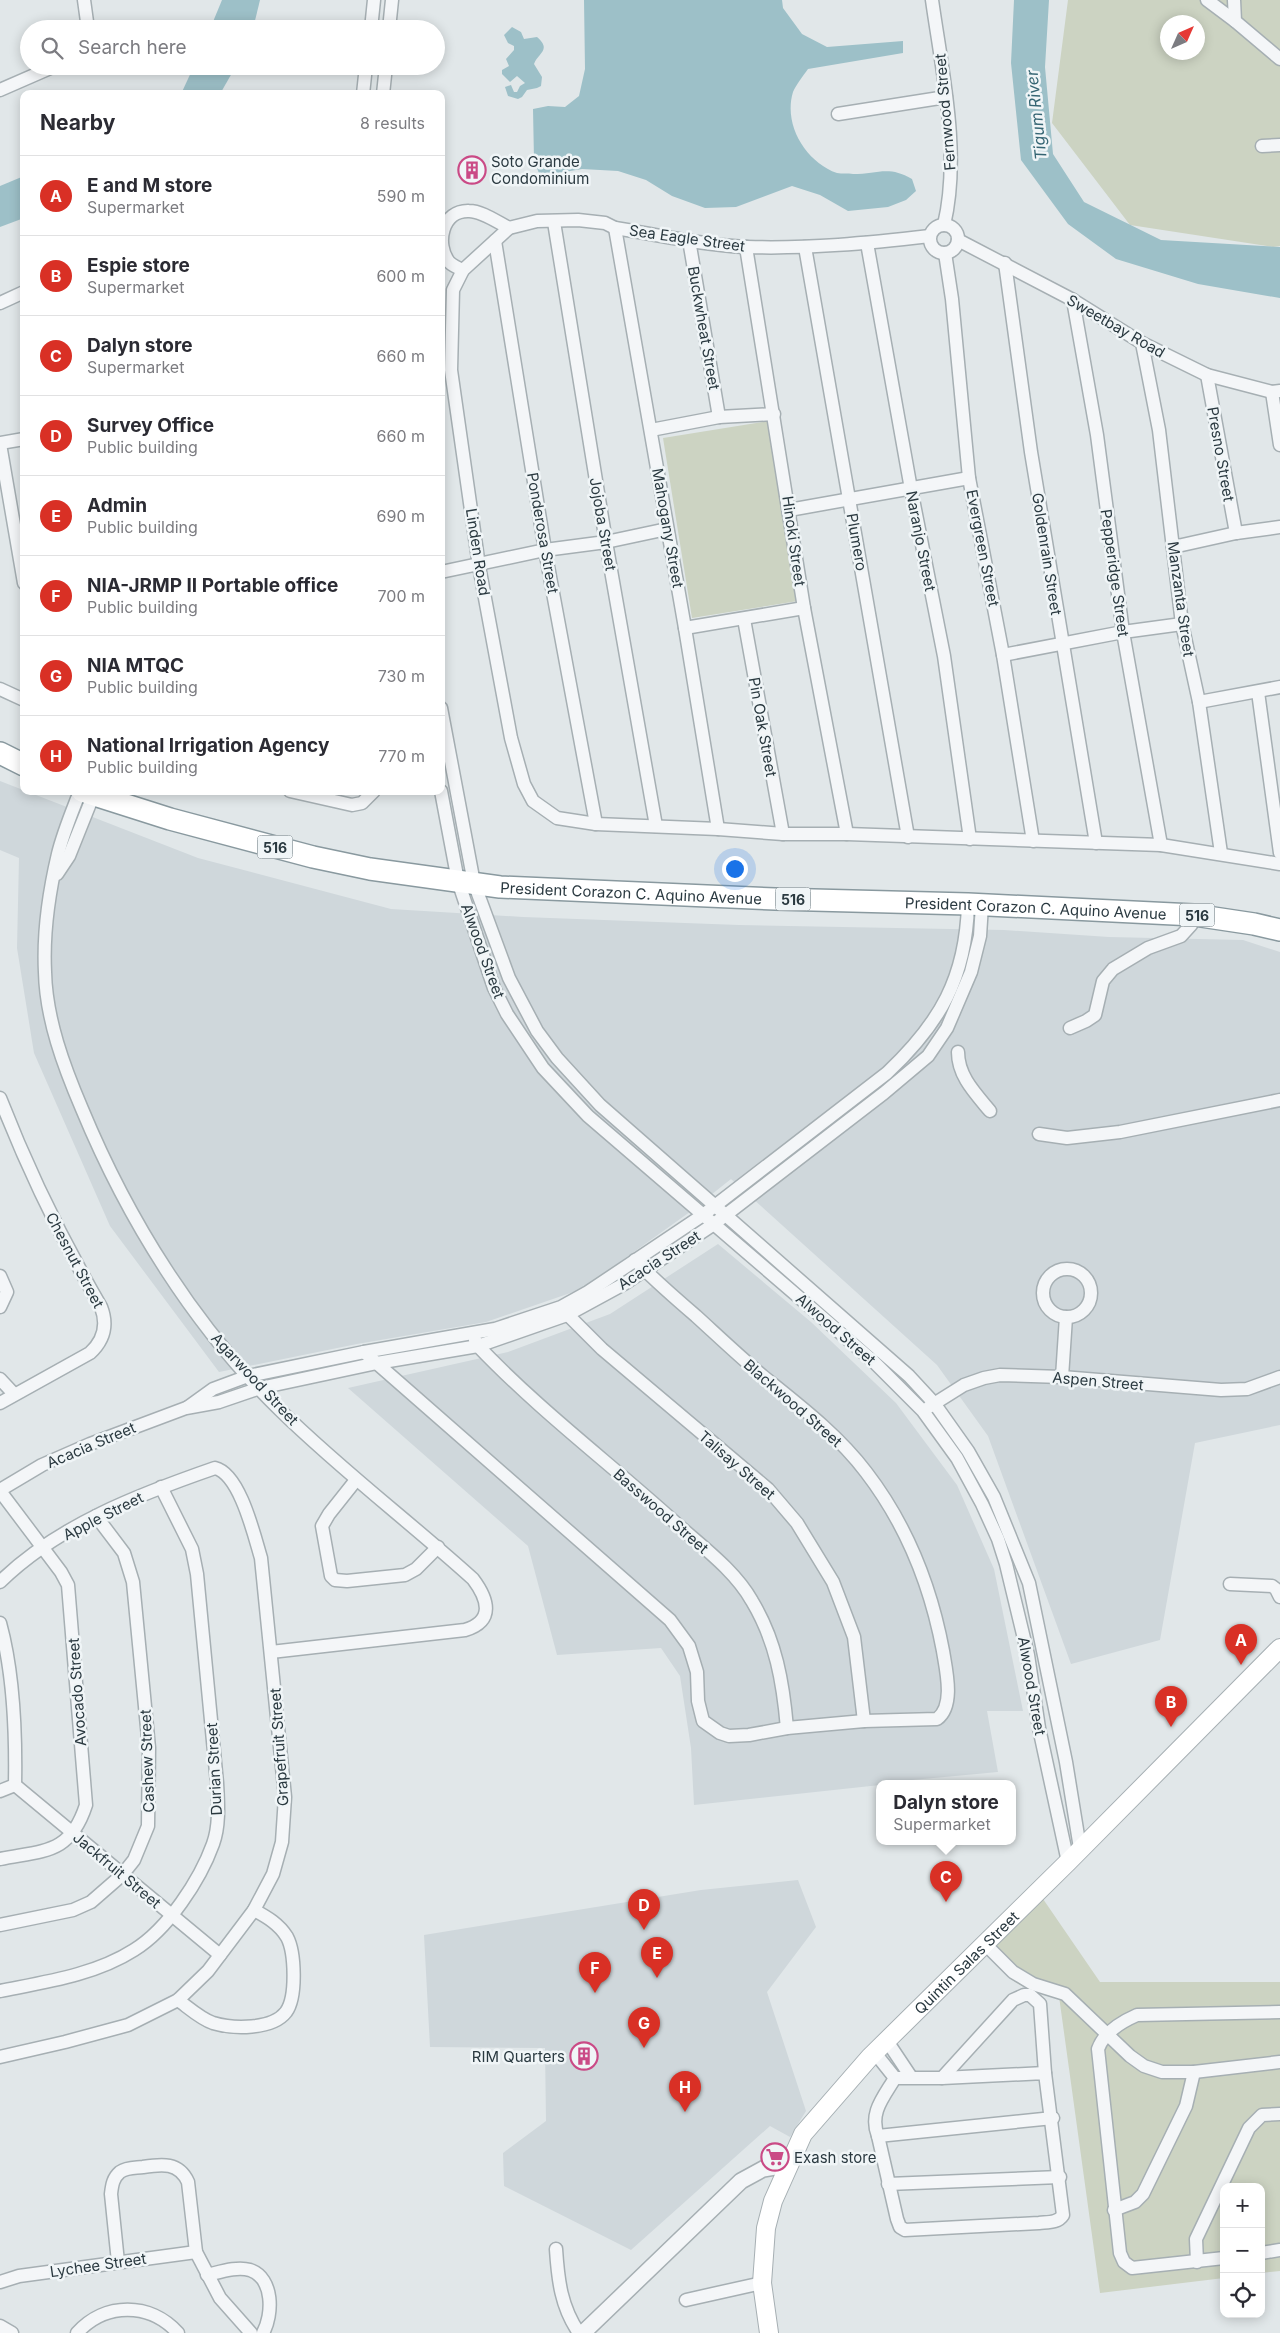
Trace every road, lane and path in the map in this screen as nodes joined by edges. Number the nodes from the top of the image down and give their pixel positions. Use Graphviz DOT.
graph roads {
  1 [pos="84,0"];
  2 [pos="374,0"];
  3 [pos="392,0"];
  4 [pos="932,0"];
  5 [pos="1207,0"];
  6 [pos="1234,0"];
  7 [pos="87,20"];
  8 [pos="372,20"];
  9 [pos="390,20"];
  10 [pos="1234,21"];
  11 [pos="1280,59"];
  12 [pos="34,75"];
  13 [pos="365,75"];
  14 [pos="385,75"];
  15 [pos="0,90"];
  16 [pos="363,90"];
  17 [pos="383,90"];
  18 [pos="946,97"];
  19 [pos="838,114"];
  20 [pos="1280,145"];
  21 [pos="1262,146"];
  22 [pos="554,222"];
  23 [pos="944,225"];
  24 [pos="445,227"];
  25 [pos="509,228"];
  26 [pos="615,228"];
  27 [pos="930,236"];
  28 [pos="689,240"];
  29 [pos="958,240"];
  30 [pos="495,241"];
  31 [pos="867,243"];
  32 [pos="746,247"];
  33 [pos="805,247"];
  34 [pos="944,253"];
  35 [pos="445,254"];
  36 [pos="1005,263"];
  37 [pos="463,270"];
  38 [pos="20,294"];
  39 [pos="1073,300"];
  40 [pos="0,303"];
  41 [pos="1142,344"];
  42 [pos="1206,375"];
  43 [pos="1276,391"];
  44 [pos="774,414"];
  45 [pos="719,417"];
  46 [pos="651,430"];
  47 [pos="20,440"];
  48 [pos="0,443"];
  49 [pos="1280,445"];
  50 [pos="969,478"];
  51 [pos="911,489"];
  52 [pos="850,500"];
  53 [pos="790,510"];
  54 [pos="1280,526"];
  55 [pos="667,529"];
  56 [pos="1236,533"];
  57 [pos="606,542"];
  58 [pos="1173,547"];
  59 [pos="20,549"];
  60 [pos="545,550"];
  61 [pos="479,566"];
  62 [pos="445,571"];
  63 [pos="804,608"];
  64 [pos="744,619"];
  65 [pos="1182,624"];
  66 [pos="685,628"];
  67 [pos="1123,632"];
  68 [pos="1063,645"];
  69 [pos="1003,655"];
  70 [pos="1280,687"];
  71 [pos="0,689"];
  72 [pos="1258,692"];
  73 [pos="20,698"];
  74 [pos="1198,702"];
  75 [pos="445,736"];
  76 [pos="0,753"];
  77 [pos="20,763"];
  78 [pos="84,795"];
  79 [pos="92,795"];
  80 [pos="321,795"];
  81 [pos="370,795"];
  82 [pos="442,795"];
  83 [pos="596,824"];
  84 [pos="656,826"];
  85 [pos="718,829"];
  86 [pos="783,834"];
  87 [pos="847,834"];
  88 [pos="908,837"];
  89 [pos="970,839"];
  90 [pos="1033,841"];
  91 [pos="1096,843"];
  92 [pos="1160,845"];
  93 [pos="1280,853"];
  94 [pos="1221,854"];
  95 [pos="1280,864"];
  96 [pos="466,882"];
  97 [pos="975,904"];
  98 [pos="1194,915"];
  99 [pos="1280,930"];
  100 [pos="1070,1028"];
  101 [pos="958,1052"];
  102 [pos="0,1098"];
  103 [pos="1280,1100"];
  104 [pos="990,1111"];
  105 [pos="1039,1134"];
  106 [pos="714,1206"];
  107 [pos="703,1215"];
  108 [pos="725,1215"];
  109 [pos="714,1224"];
  110 [pos="635,1260"];
  111 [pos="645,1271"];
  112 [pos="0,1276"];
  113 [pos="0,1307"];
  114 [pos="564,1311"];
  115 [pos="1066,1317"];
  116 [pos="471,1333"];
  117 [pos="478,1346"];
  118 [pos="364,1352"];
  119 [pos="377,1363"];
  120 [pos="248,1376"];
  121 [pos="1280,1377"];
  122 [pos="1062,1378"];
  123 [pos="0,1379"];
  124 [pos="260,1388"];
  125 [pos="14,1394"];
  126 [pos="0,1403"];
  127 [pos="934,1403"];
  128 [pos="186,1408"];
  129 [pos="923,1411"];
  130 [pos="215,1468"];
  131 [pos="356,1480"];
  132 [pos="161,1487"];
  133 [pos="0,1491"];
  134 [pos="96,1516"];
  135 [pos="43,1547"];
  136 [pos="438,1547"];
  137 [pos="0,1582"];
  138 [pos="1230,1584"];
  139 [pos="1280,1597"];
  140 [pos="0,1623"];
  141 [pos="1280,1648"];
  142 [pos="272,1652"];
  143 [pos="864,1721"];
  144 [pos="787,1728"];
  145 [pos="1066,1762"];
  146 [pos="1047,1765"];
  147 [pos="15,1785"];
  148 [pos="0,1791"];
  149 [pos="73,1833"];
  150 [pos="1080,1848"];
  151 [pos="0,1859"];
  152 [pos="1068,1862"];
  153 [pos="122,1875"];
  154 [pos="254,1910"];
  155 [pos="171,1915"];
  156 [pos="0,1924"];
  157 [pos="985,1944"];
  158 [pos="220,1955"];
  159 [pos="0,1991"];
  160 [pos="178,2000"];
  161 [pos="1280,2012"];
  162 [pos="1107,2034"];
  163 [pos="881,2047"];
  164 [pos="0,2057"];
  165 [pos="1280,2062"];
  166 [pos="1194,2072"];
  167 [pos="1045,2073"];
  168 [pos="911,2077"];
  169 [pos="895,2078"];
  170 [pos="942,2078"];
  171 [pos="1280,2114"];
  172 [pos="1053,2118"];
  173 [pos="878,2136"];
  174 [pos="787,2166"];
  175 [pos="1060,2177"];
  176 [pos="888,2184"];
  177 [pos="1114,2210"];
  178 [pos="556,2249"];
  179 [pos="1280,2250"];
  180 [pos="196,2252"];
  181 [pos="1265,2252"];
  182 [pos="1220,2259"];
  183 [pos="118,2262"];
  184 [pos="1197,2262"];
  185 [pos="207,2274"];
  186 [pos="0,2282"];
  187 [pos="762,2282"];
  188 [pos="686,2300"];
  189 [pos="0,2326"];
  190 [pos="12,2333"];
  191 [pos="77,2333"];
  192 [pos="178,2333"];
  193 [pos="251,2333"];
  194 [pos="263,2333"];
  195 [pos="581,2333"];
  196 [pos="769,2333"];
  1 -- 7 [label="street"];
  2 -- 8 [label="street"];
  3 -- 9 [label="street"];
  4 -- 18 [label="street, Fernwood Street"];
  5 -- 10 [label="street"];
  6 -- 10 [label="street"];
  10 -- 11 [label="street"];
  12 -- 15 [label="street"];
  13 -- 16 [label="street"];
  14 -- 17 [label="street"];
  18 -- 19 [label="street"];
  18 -- 23 [label="street, Fernwood Street"];
  20 -- 21 [label="street"];
  22 -- 25 [label="street, Sea Eagle Street"];
  22 -- 26 [label="street, Sea Eagle Street"];
  22 -- 57 [label="street, Jojoba Street"];
  23 -- 27 [label="street"];
  23 -- 29 [label="street"];
  24 -- 25 [label="street"];
  25 -- 30 [label="street, Sea Eagle Street"];
  26 -- 28 [label="street, Sea Eagle Street"];
  26 -- 46 [label="street, Mahogany Street"];
  27 -- 31 [label="street, Sea Eagle Street"];
  27 -- 34 [label="street"];
  28 -- 32 [label="street, Sea Eagle Street"];
  28 -- 45 [label="street, Buckwheat Street"];
  29 -- 34 [label="street"];
  29 -- 36 [label="street, Sweetbay Road"];
  30 -- 37 [label="street, Sea Eagle Street"];
  30 -- 60 [label="street, Ponderosa Street"];
  31 -- 33 [label="street, Sea Eagle Street"];
  31 -- 51 [label="street, Naranjo Street"];
  32 -- 33 [label="street, Sea Eagle Street"];
  32 -- 44 [label="street, Hinoki Street"];
  33 -- 52 [label="street, Plumero"];
  34 -- 50 [label="street, Evergreen Street"];
  35 -- 37 [label="street"];
  36 -- 39 [label="street, Sweetbay Road"];
  36 -- 68 [label="street, Goldenrain Street"];
  37 -- 61 [label="street, Linden Road"];
  38 -- 40 [label="street"];
  39 -- 41 [label="street, Sweetbay Road"];
  39 -- 67 [label="street, Pepperidge Street"];
  41 -- 42 [label="street, Sweetbay Road"];
  41 -- 58 [label="street, Manzanta Street"];
  42 -- 43 [label="street, Sweetbay Road"];
  42 -- 56 [label="street, Presno Street"];
  43 -- 49 [label="street"];
  44 -- 45 [label="street"];
  44 -- 53 [label="street, Hinoki Street"];
  45 -- 46 [label="street"];
  46 -- 55 [label="street, Mahogany Street"];
  47 -- 48 [label="street"];
  48 -- 59 [label="street"];
  50 -- 51 [label="street"];
  50 -- 69 [label="street, Evergreen Street"];
  51 -- 52 [label="street"];
  51 -- 89 [label="street, Naranjo Street"];
  52 -- 53 [label="street"];
  52 -- 88 [label="street, Plumero"];
  53 -- 63 [label="street, Hinoki Street"];
  54 -- 56 [label="street"];
  55 -- 57 [label="street"];
  55 -- 66 [label="street, Mahogany Street"];
  56 -- 58 [label="street"];
  57 -- 60 [label="street"];
  57 -- 84 [label="street, Jojoba Street"];
  58 -- 65 [label="street, Manzanta Street"];
  60 -- 61 [label="street"];
  60 -- 83 [label="street, Ponderosa Street"];
  61 -- 62 [label="street"];
  61 -- 83 [label="street, Linden Road"];
  63 -- 64 [label="street"];
  63 -- 87 [label="street, Hinoki Street"];
  64 -- 66 [label="street"];
  64 -- 86 [label="street, Pin Oak Street"];
  65 -- 67 [label="street"];
  65 -- 74 [label="street, Manzanta Street"];
  66 -- 85 [label="street, Mahogany Street"];
  67 -- 68 [label="street"];
  67 -- 92 [label="street, Pepperidge Street"];
  68 -- 69 [label="street"];
  68 -- 91 [label="street, Goldenrain Street"];
  69 -- 90 [label="street, Evergreen Street"];
  70 -- 72 [label="street"];
  71 -- 73 [label="street"];
  72 -- 74 [label="street"];
  72 -- 93 [label="street"];
  74 -- 94 [label="street, Manzanta Street"];
  75 -- 96 [label="street"];
  76 -- 77 [label="highway"];
  78 -- 120 [label="street, Agarwood Street"];
  79 -- 96 [label="highway, President Corazon C. Aquino Avenue / 516"];
  80 -- 81 [label="street"];
  82 -- 96 [label="street"];
  83 -- 84 [label="street"];
  84 -- 85 [label="street"];
  85 -- 86 [label="street"];
  86 -- 87 [label="street"];
  87 -- 88 [label="street"];
  88 -- 89 [label="street"];
  89 -- 90 [label="street"];
  90 -- 91 [label="street"];
  91 -- 92 [label="street"];
  92 -- 94 [label="street"];
  94 -- 95 [label="street"];
  96 -- 97 [label="highway, President Corazon C. Aquino Avenue / 516"];
  96 -- 106 [label="street, Alwood Street"];
  96 -- 107 [label="street, Alwood Street"];
  97 -- 98 [label="highway, President Corazon C. Aquino Avenue / 516"];
  97 -- 106 [label="street, Acacia Street"];
  97 -- 108 [label="street, Acacia Street"];
  98 -- 99 [label="highway, President Corazon C. Aquino Avenue / 516"];
  98 -- 100 [label="street"];
  101 -- 104 [label="street"];
  102 -- 125 [label="street, Chesnut Street"];
  103 -- 105 [label="street"];
  106 -- 107 [label="street, Acacia Street"];
  106 -- 108 [label="street, Alwood Street"];
  107 -- 109 [label="street, Alwood Street"];
  107 -- 110 [label="street, Acacia Street"];
  108 -- 109 [label="street, Acacia Street"];
  108 -- 127 [label="street, Alwood Street"];
  109 -- 111 [label="street, Acacia Street"];
  109 -- 129 [label="street, Alwood Street"];
  110 -- 111 [label="street, Blackwood Street"];
  110 -- 114 [label="street, Acacia Street"];
  111 -- 114 [label="street, Acacia Street"];
  111 -- 143 [label="street, Blackwood Street"];
  112 -- 113 [label="street"];
  114 -- 116 [label="street, Acacia Street"];
  114 -- 117 [label="street, Acacia Street"];
  114 -- 143 [label="street, Talisay Street"];
  115 -- 122 [label="street"];
  116 -- 117 [label="street, Basswood Street"];
  116 -- 118 [label="street, Acacia Street"];
  117 -- 119 [label="street, Acacia Street"];
  117 -- 144 [label="street, Basswood Street"];
  118 -- 119 [label="street"];
  118 -- 120 [label="street, Acacia Street"];
  119 -- 124 [label="street, Acacia Street"];
  119 -- 144 [label="street"];
  120 -- 124 [label="street, Agarwood Street"];
  120 -- 128 [label="street, Acacia Street"];
  121 -- 122 [label="street, Aspen Street"];
  122 -- 127 [label="street, Aspen Street"];
  123 -- 125 [label="street"];
  124 -- 128 [label="street, Acacia Street"];
  124 -- 131 [label="street, Agarwood Street"];
  125 -- 126 [label="street, Chesnut Street"];
  127 -- 129 [label="street, Aspen Street"];
  127 -- 145 [label="street, Alwood Street"];
  128 -- 133 [label="street, Acacia Street"];
  129 -- 146 [label="street, Alwood Street"];
  130 -- 132 [label="street, Apple Street"];
  130 -- 142 [label="street, Grapefruit Street"];
  131 -- 136 [label="street, Agarwood Street"];
  131 -- 136 [label="street"];
  132 -- 134 [label="street, Apple Street"];
  132 -- 155 [label="street, Durian Street"];
  133 -- 135 [label="street, Avocado Street"];
  134 -- 135 [label="street, Apple Street"];
  134 -- 153 [label="street, Cashew Street"];
  135 -- 137 [label="street, Apple Street"];
  135 -- 149 [label="street, Avocado Street"];
  136 -- 142 [label="street, Agarwood Street"];
  138 -- 139 [label="street"];
  140 -- 147 [label="street"];
  141 -- 150 [label="main road, Quintin Salas Street"];
  142 -- 154 [label="street, Grapefruit Street"];
  143 -- 144 [label="street"];
  145 -- 146 [label="street"];
  145 -- 150 [label="street, Alwood Street"];
  146 -- 152 [label="street, Alwood Street"];
  147 -- 148 [label="street"];
  147 -- 149 [label="street, Jackfruit Street"];
  149 -- 151 [label="street, Avocado Street"];
  149 -- 153 [label="street, Jackfruit Street"];
  150 -- 152 [label="main road, Quintin Salas Street"];
  152 -- 157 [label="main road, Quintin Salas Street"];
  153 -- 155 [label="street, Jackfruit Street"];
  153 -- 156 [label="street, Cashew Street"];
  154 -- 158 [label="street, Grapefruit Street"];
  154 -- 160 [label="street"];
  155 -- 158 [label="street, Jackfruit Street"];
  155 -- 159 [label="street, Durian Street"];
  157 -- 162 [label="street"];
  157 -- 163 [label="main road, Quintin Salas Street"];
  158 -- 160 [label="street, Grapefruit Street"];
  160 -- 164 [label="street, Grapefruit Street"];
  161 -- 162 [label="street"];
  162 -- 166 [label="street"];
  162 -- 177 [label="street"];
  163 -- 168 [label="street"];
  163 -- 169 [label="street"];
  163 -- 174 [label="main road, Quintin Salas Street"];
  165 -- 166 [label="street"];
  166 -- 177 [label="street"];
  167 -- 170 [label="street"];
  167 -- 170 [label="street"];
  167 -- 172 [label="street"];
  168 -- 169 [label="street"];
  168 -- 170 [label="street"];
  169 -- 173 [label="street"];
  171 -- 184 [label="street"];
  172 -- 173 [label="street"];
  172 -- 175 [label="street"];
  173 -- 176 [label="street"];
  174 -- 187 [label="main road, Quintin Salas Street"];
  174 -- 195 [label="street"];
  175 -- 176 [label="street"];
  175 -- 176 [label="street"];
  177 -- 184 [label="street"];
  178 -- 195 [label="street"];
  179 -- 181 [label="street"];
  180 -- 183 [label="street, Lychee Street"];
  180 -- 183 [label="street"];
  180 -- 185 [label="street"];
  182 -- 184 [label="street"];
  183 -- 186 [label="street, Lychee Street"];
  185 -- 193 [label="street"];
  185 -- 194 [label="street"];
  187 -- 188 [label="street"];
  187 -- 196 [label="main road, Quintin Salas Street"];
  189 -- 190 [label="street"];
  191 -- 192 [label="street"];
}
